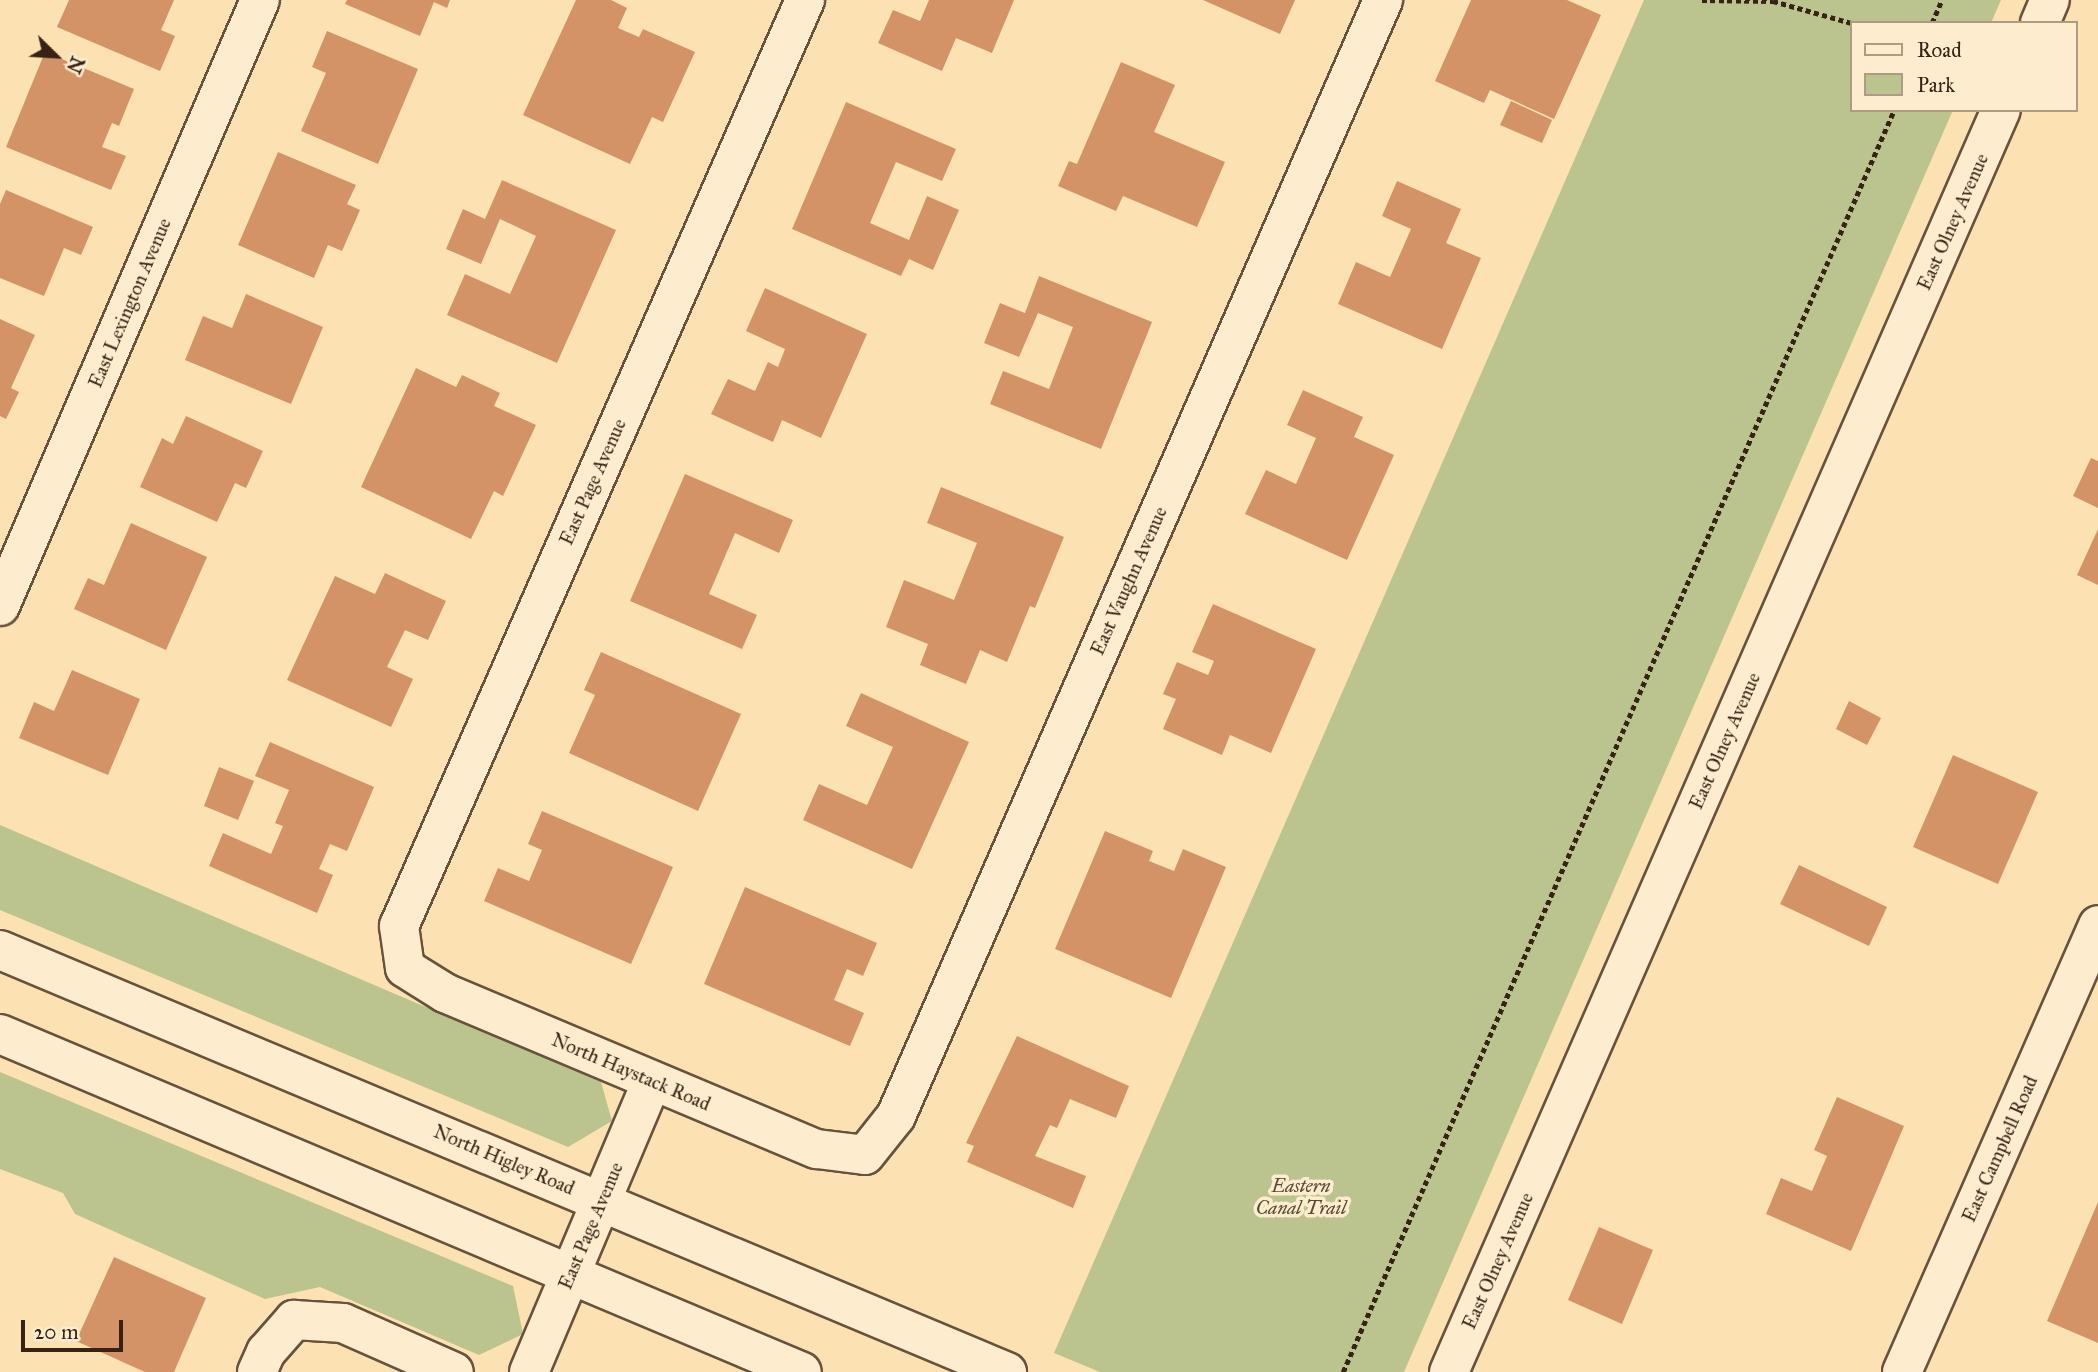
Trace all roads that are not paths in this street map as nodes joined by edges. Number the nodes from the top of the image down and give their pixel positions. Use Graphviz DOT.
graph roads {
  1 [pos="260,0"];
  2 [pos="805,0"];
  3 [pos="1383,0"];
  4 [pos="2050,0"];
  5 [pos="2041,21"];
  6 [pos="2000,112"];
  7 [pos="0,606"];
  8 [pos="2098,925"];
  9 [pos="0,950"];
  10 [pos="405,968"];
  11 [pos="0,1034"];
  12 [pos="652,1081"];
  13 [pos="865,1155"];
  14 [pos="603,1201"];
  15 [pos="571,1274"];
  16 [pos="257,1372"];
  17 [pos="454,1372"];
  18 [pos="529,1372"];
  19 [pos="802,1372"];
  20 [pos="1007,1372"];
  21 [pos="1449,1372"];
  22 [pos="1902,1372"];
  1 -- 7 [label="street, East Lexington Avenue"];
  2 -- 10 [label="street, East Page Avenue"];
  3 -- 13 [label="street, East Vaughn Avenue"];
  4 -- 5 [label="street"];
  6 -- 21 [label="street, East Olney Avenue"];
  8 -- 22 [label="street, East Campbell Road"];
  9 -- 14 [label="street, North Higley Road"];
  10 -- 12 [label="street, North Haystack Road"];
  11 -- 15 [label="street"];
  12 -- 13 [label="street, North Haystack Road"];
  12 -- 14 [label="street, East Page Avenue"];
  14 -- 15 [label="street, East Page Avenue"];
  14 -- 20 [label="street, North Higley Road"];
  15 -- 18 [label="street, East Page Avenue"];
  15 -- 19 [label="street"];
  16 -- 17 [label="street"];
}
